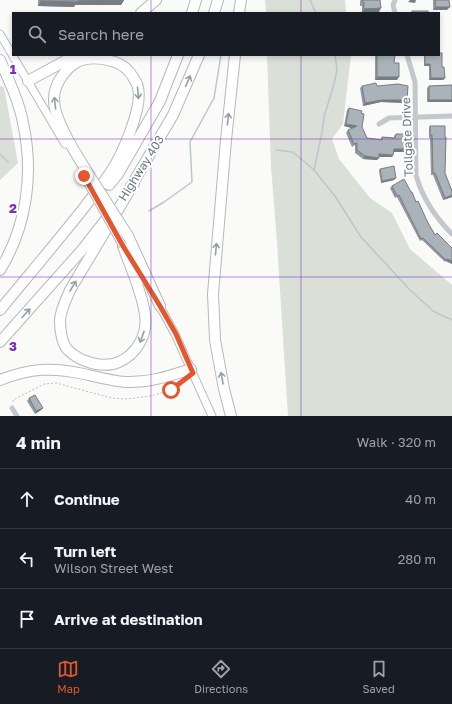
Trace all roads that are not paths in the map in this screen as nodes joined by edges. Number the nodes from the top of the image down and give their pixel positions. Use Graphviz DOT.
graph roads {
  1 [pos="156,0"];
  2 [pos="196,0"];
  3 [pos="218,0"];
  4 [pos="241,0"];
  5 [pos="395,0"];
  6 [pos="142,12"];
  7 [pos="192,12"];
  8 [pos="214,12"];
  9 [pos="240,12"];
  10 [pos="395,12"];
  11 [pos="0,34"];
  12 [pos="12,54"];
  13 [pos="13,56"];
  14 [pos="74,56"];
  15 [pos="178,56"];
  16 [pos="199,56"];
  17 [pos="235,56"];
  18 [pos="407,56"];
  19 [pos="0,60"];
  20 [pos="28,81"];
  21 [pos="452,116"];
  22 [pos="416,117"];
  23 [pos="379,124"];
  24 [pos="86,176"];
  25 [pos="134,182"];
  26 [pos="452,234"];
  27 [pos="123,246"];
  28 [pos="0,270"];
  29 [pos="160,306"];
  30 [pos="0,310"];
  31 [pos="0,342"];
  32 [pos="192,371"];
  33 [pos="0,380"];
  34 [pos="12,408"];
  35 [pos="17,416"];
  36 [pos="212,416"];
  37 [pos="231,416"];
  1 -- 6 [label="highway"];
  2 -- 7 [label="highway"];
  3 -- 8 [label="highway"];
  4 -- 9 [label="highway"];
  5 -- 10 [label="street"];
  11 -- 12 [label="main road"];
  13 -- 20 [label="main road"];
  14 -- 20 [label="highway"];
  15 -- 30 [label="highway, Highway 403"];
  25 -- 16 [label="highway, Highway 403, one-way"];
  37 -- 17 [label="highway, one-way"];
  18 -- 22 [label="street, Tollgate Drive"];
  19 -- 28 [label="highway"];
  20 -- 24 [label="main road"];
  21 -- 22 [label="street"];
  22 -- 23 [label="street"];
  22 -- 26 [label="street, Tollgate Drive"];
  24 -- 27 [label="main road, bridge"];
  24 -- 29 [label="highway, bridge"];
  24 -- 30 [label="highway, one-way"];
  27 -- 25 [label="highway, one-way"];
  31 -- 25 [label="highway, Highway 403, one-way"];
  27 -- 29 [label="main road"];
  29 -- 32 [label="main road"];
  32 -- 33 [label="highway"];
  32 -- 36 [label="main road"];
  34 -- 35 [label="street"];
}
